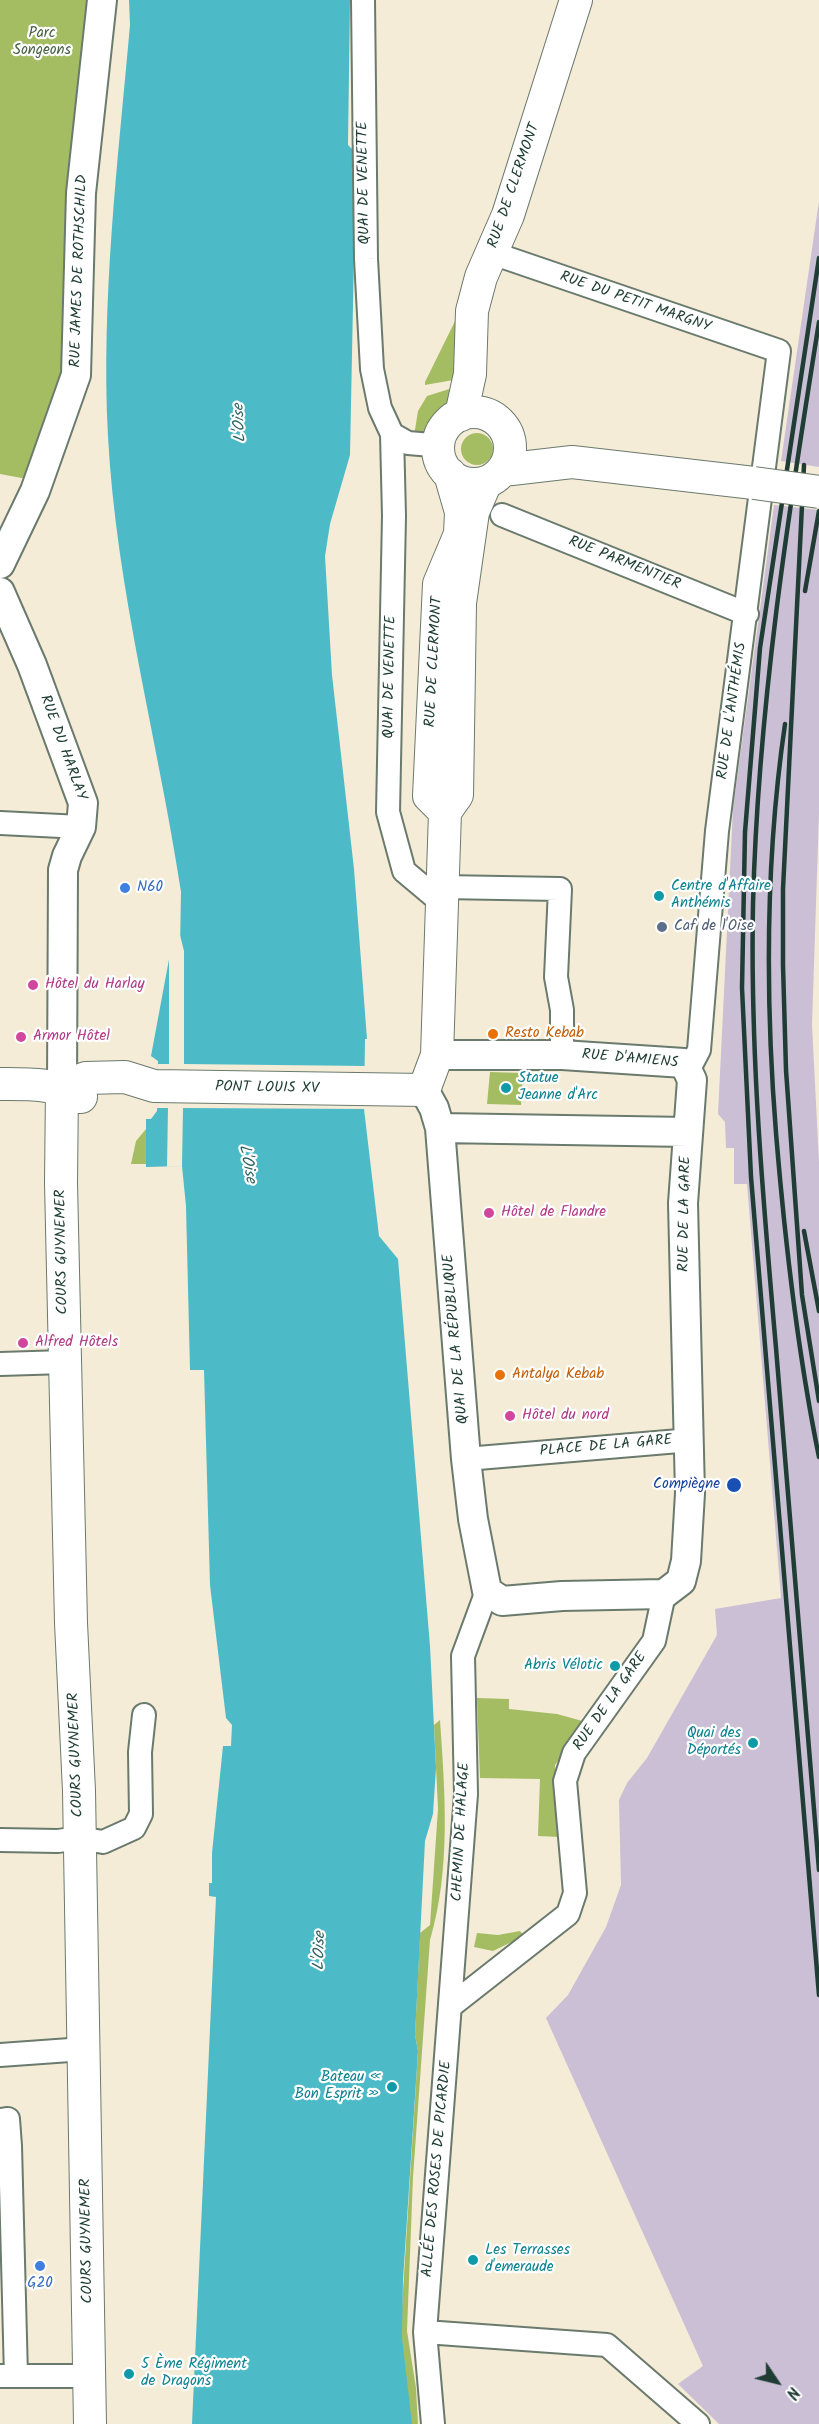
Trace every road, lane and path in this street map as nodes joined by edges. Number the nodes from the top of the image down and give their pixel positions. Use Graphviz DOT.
graph roads {
  1 [pos="102,0"];
  2 [pos="363,0"];
  3 [pos="576,0"];
  4 [pos="492,253"];
  5 [pos="779,351"];
  6 [pos="392,434"];
  7 [pos="490,445"];
  8 [pos="444,462"];
  9 [pos="819,492"];
  10 [pos="501,514"];
  11 [pos="0,564"];
  12 [pos="0,592"];
  13 [pos="747,614"];
  14 [pos="7,630"];
  15 [pos="445,812"];
  16 [pos="0,823"];
  17 [pos="81,827"];
  18 [pos="442,894"];
  19 [pos="437,1055"];
  20 [pos="562,1055"];
  21 [pos="688,1069"];
  22 [pos="0,1084"];
  23 [pos="62,1087"];
  24 [pos="424,1090"];
  25 [pos="440,1128"];
  26 [pos="688,1132"];
  27 [pos="65,1362"];
  28 [pos="0,1364"];
  29 [pos="691,1440"];
  30 [pos="466,1459"];
  31 [pos="487,1591"];
  32 [pos="664,1594"];
  33 [pos="137,1715"];
  34 [pos="79,1838"];
  35 [pos="0,1840"];
  36 [pos="452,2005"];
  37 [pos="84,2049"];
  38 [pos="0,2055"];
  39 [pos="0,2120"];
  40 [pos="425,2332"];
  41 [pos="8,2376"];
  42 [pos="91,2376"];
  43 [pos="90,2424"];
  44 [pos="433,2424"];
  45 [pos="698,2424"];
  1 -- 11 [label="street, RUE JAMES DE ROTHSCHILD"];
  2 -- 6 [label="street, QUAI DE VENETTE"];
  3 -- 4 [label="main road, RUE DE CLERMONT"];
  4 -- 5 [label="street, RUE DU PETIT MARGNY"];
  4 -- 7 [label="main road, RUE DE CLERMONT"];
  5 -- 13 [label="street, RUE DE L'ANTHÉMIS"];
  6 -- 8 [label="street"];
  6 -- 18 [label="street, QUAI DE VENETTE"];
  7 -- 8 [label="main road"];
  7 -- 8 [label="main road"];
  7 -- 9 [label="main road, bridge"];
  7 -- 15 [label="main road, RUE DE CLERMONT"];
  8 -- 15 [label="main road, RUE DE CLERMONT"];
  10 -- 13 [label="street, RUE PARMENTIER"];
  12 -- 14 [label="street, RUE DU HARLAY"];
  13 -- 21 [label="street, RUE DE L'ANTHÉMIS"];
  14 -- 17 [label="street, RUE DU HARLAY"];
  15 -- 18 [label="main road, RUE DE CLERMONT"];
  16 -- 17 [label="street"];
  17 -- 23 [label="street, RUE DU HARLAY"];
  18 -- 19 [label="main road, RUE DE CLERMONT"];
  18 -- 20 [label="street"];
  19 -- 20 [label="street, RUE D'AMIENS"];
  19 -- 24 [label="main road, RUE DE CLERMONT"];
  20 -- 21 [label="street, RUE D'AMIENS"];
  21 -- 26 [label="street, RUE D'AMIENS"];
  22 -- 23 [label="main road"];
  23 -- 24 [label="main road, PONT LOUIS XV"];
  23 -- 27 [label="main road, COURS GUYNEMER"];
  24 -- 25 [label="street, QUAI DE LA RÉPUBLIQUE"];
  25 -- 26 [label="street"];
  25 -- 30 [label="street, QUAI DE LA RÉPUBLIQUE"];
  26 -- 29 [label="street, RUE DE LA GARE"];
  27 -- 28 [label="street"];
  27 -- 34 [label="main road, COURS GUYNEMER"];
  29 -- 30 [label="street, PLACE DE LA GARE"];
  29 -- 32 [label="street, PLACE DE LA GARE"];
  30 -- 31 [label="street, QUAI DE LA RÉPUBLIQUE"];
  31 -- 32 [label="street"];
  31 -- 36 [label="street, CHEMIN DE HALAGE"];
  32 -- 36 [label="street, RUE DE LA GARE"];
  33 -- 34 [label="street"];
  34 -- 35 [label="street"];
  34 -- 37 [label="main road, COURS GUYNEMER"];
  36 -- 40 [label="street, ALLÉE DES ROSES DE PICARDIE"];
  37 -- 38 [label="street"];
  37 -- 42 [label="main road, COURS GUYNEMER"];
  39 -- 41 [label="street"];
  40 -- 44 [label="street"];
  40 -- 45 [label="street"];
  41 -- 42 [label="street"];
  42 -- 43 [label="main road, COURS GUYNEMER"];
}
